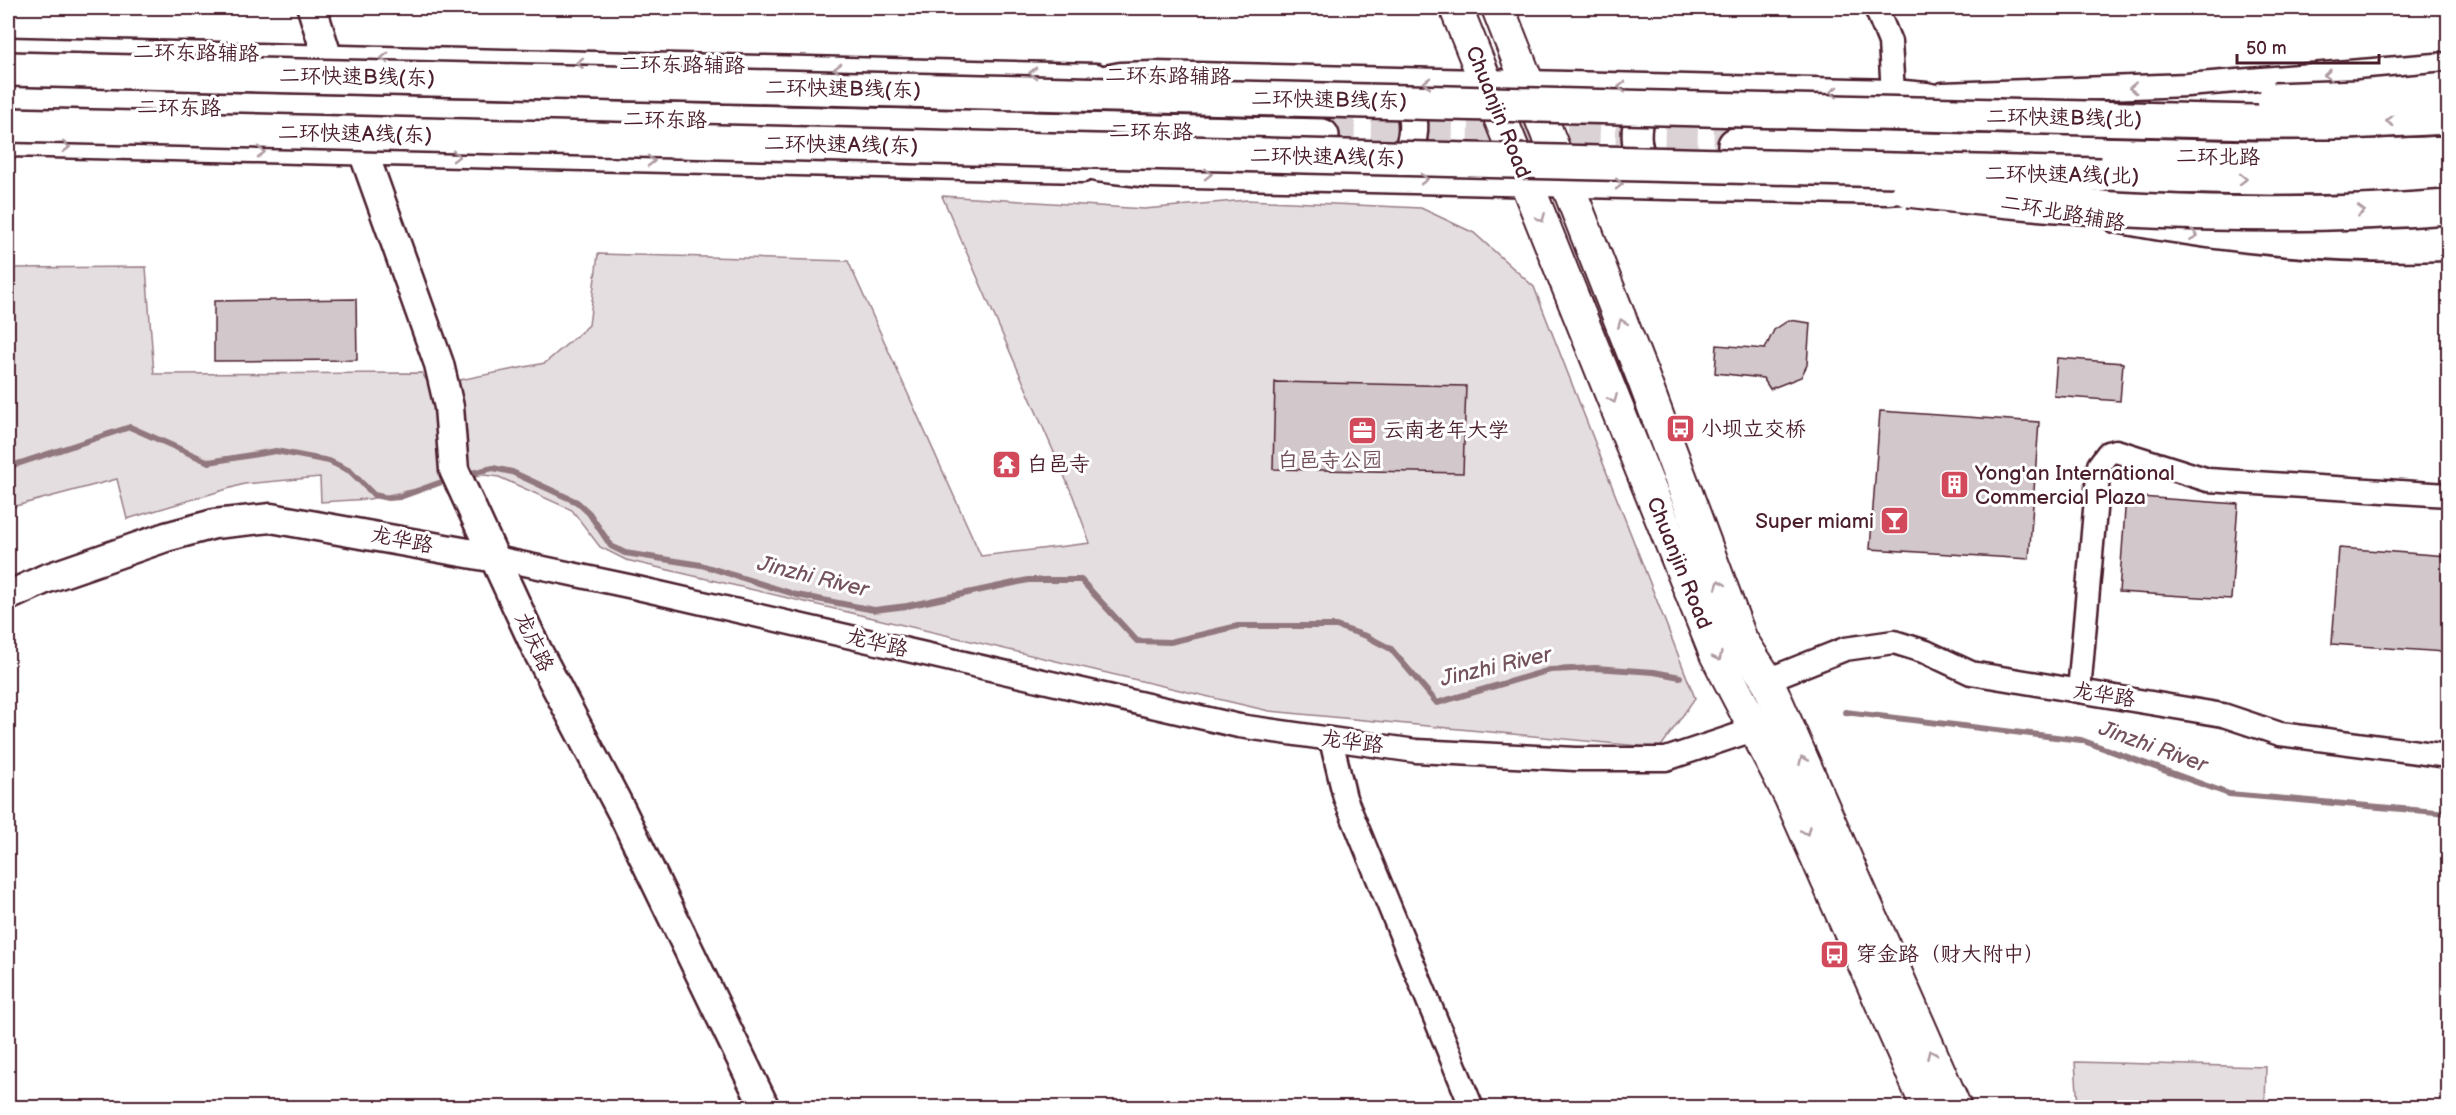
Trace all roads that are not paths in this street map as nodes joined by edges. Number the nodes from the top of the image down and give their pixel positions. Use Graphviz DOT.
graph roads {
  1 [pos="312,8"];
  2 [pos="1456,8"];
  3 [pos="1498,8"];
  4 [pos="1876,8"];
  5 [pos="8,49"];
  6 [pos="327,57"];
  7 [pos="2448,64"];
  8 [pos="8,69"];
  9 [pos="1154,76"];
  10 [pos="1371,81"];
  11 [pos="1487,84"];
  12 [pos="1528,85"];
  13 [pos="2448,89"];
  14 [pos="8,90"];
  15 [pos="1680,99"];
  16 [pos="8,104"];
  17 [pos="1899,104"];
  18 [pos="2448,117"];
  19 [pos="962,120"];
  20 [pos="8,126"];
  21 [pos="1322,129"];
  22 [pos="1735,138"];
  23 [pos="2448,138"];
  24 [pos="8,146"];
  25 [pos="2087,147"];
  26 [pos="2448,153"];
  27 [pos="364,154"];
  28 [pos="1150,172"];
  29 [pos="2448,174"];
  30 [pos="1675,175"];
  31 [pos="1367,178"];
  32 [pos="1526,182"];
  33 [pos="1566,183"];
  34 [pos="1887,190"];
  35 [pos="1940,194"];
  36 [pos="2448,207"];
  37 [pos="2100,208"];
  38 [pos="2448,233"];
  39 [pos="2448,249"];
  40 [pos="2448,495"];
  41 [pos="496,558"];
  42 [pos="8,596"];
  43 [pos="1767,680"];
  44 [pos="2079,691"];
  45 [pos="1756,729"];
  46 [pos="1330,740"];
  47 [pos="2448,756"];
  48 [pos="765,1107"];
  49 [pos="1472,1107"];
  50 [pos="1932,1107"];
  1 -- 6 [label="street"];
  2 -- 11 [label="main road, Chuanjin Road"];
  3 -- 12 [label="main road, Chuanjin Road"];
  4 -- 17 [label="street"];
  5 -- 6 [label="street, 二环东路辅路"];
  9 -- 6 [label="street, 二环东路辅路, one-way"];
  7 -- 17 [label="street, one-way"];
  8 -- 15 [label="main road, 二环快速B线(东), bridge"];
  9 -- 10 [label="street, 二环东路辅路"];
  9 -- 19 [label="street"];
  11 -- 10 [label="street, 二环东路辅路, one-way"];
  10 -- 31 [label="street"];
  11 -- 12 [label="street, 二环东路辅路"];
  11 -- 32 [label="main road, Chuanjin Road"];
  15 -- 12 [label="street, 二环东路辅路, one-way"];
  12 -- 33 [label="main road, Chuanjin Road"];
  13 -- 17 [label="main road, bridge"];
  14 -- 19 [label="main road, 二环东路"];
  17 -- 15 [label="main road, 二环快速B线(北), one-way, bridge"];
  15 -- 30 [label="street"];
  16 -- 19 [label="main road, 二环东路"];
  18 -- 17 [label="main road, 二环快速B线(北), one-way, bridge"];
  17 -- 25 [label="street"];
  19 -- 21 [label="main road, 二环东路"];
  19 -- 28 [label="street"];
  20 -- 30 [label="main road, 二环快速A线(东), bridge"];
  22 -- 25 [label="main road, 二环北路"];
  23 -- 25 [label="main road, 二环北路"];
  24 -- 27 [label="street, one-way"];
  25 -- 26 [label="main road, 二环北路"];
  25 -- 34 [label="street"];
  27 -- 28 [label="street, one-way"];
  27 -- 41 [label="street, 龙庆路"];
  28 -- 31 [label="street, one-way"];
  30 -- 29 [label="main road, 二环快速A线(北), one-way, bridge"];
  33 -- 30 [label="street, one-way"];
  30 -- 34 [label="street, 二环北路辅路"];
  30 -- 35 [label="main road, bridge"];
  31 -- 32 [label="street, one-way"];
  32 -- 33 [label="street"];
  32 -- 45 [label="main road, Chuanjin Road, one-way"];
  43 -- 33 [label="main road, Chuanjin Road, one-way"];
  34 -- 35 [label="street, 二环北路辅路"];
  35 -- 37 [label="main road, bridge"];
  35 -- 39 [label="street, 二环北路辅路, one-way"];
  37 -- 36 [label="main road, one-way, bridge"];
  37 -- 38 [label="main road, bridge"];
  40 -- 44 [label="street"];
  41 -- 42 [label="street, 龙华路"];
  41 -- 46 [label="street, 龙华路"];
  41 -- 48 [label="street, 龙庆路"];
  43 -- 44 [label="street, 龙华路"];
  50 -- 43 [label="main road, Chuanjin Road, one-way"];
  44 -- 47 [label="street, 龙华路"];
  45 -- 46 [label="street, 龙华路"];
  45 -- 50 [label="main road, Chuanjin Road, one-way"];
  46 -- 49 [label="street"];
}
